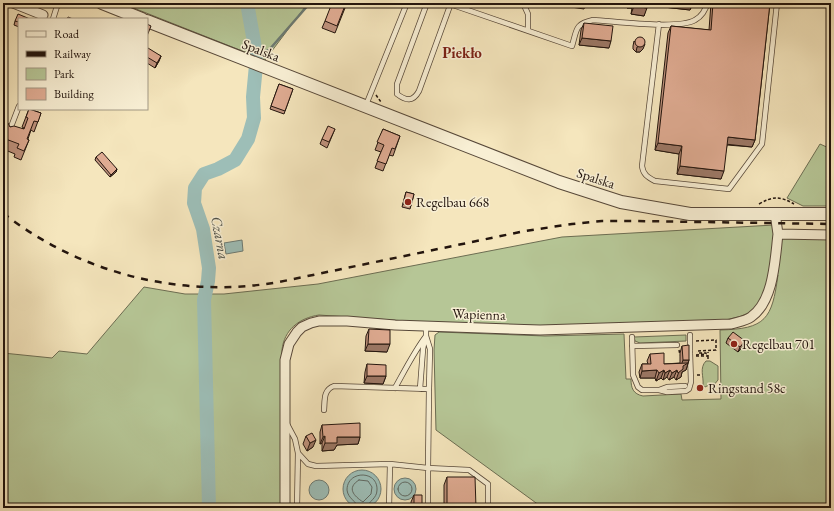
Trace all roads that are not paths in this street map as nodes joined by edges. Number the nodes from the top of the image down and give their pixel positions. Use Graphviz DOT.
graph roads {
  1 [pos="13,3"];
  2 [pos="58,3"];
  3 [pos="407,3"];
  4 [pos="427,3"];
  5 [pos="523,3"];
  6 [pos="707,3"];
  7 [pos="777,3"];
  8 [pos="110,4"];
  9 [pos="451,4"];
  10 [pos="43,15"];
  11 [pos="53,18"];
  12 [pos="140,18"];
  13 [pos="148,21"];
  14 [pos="659,24"];
  15 [pos="528,30"];
  16 [pos="365,107"];
  17 [pos="18,108"];
  18 [pos="8,133"];
  19 [pos="775,213"];
  20 [pos="831,214"];
  21 [pos="778,234"];
  22 [pos="831,235"];
  23 [pos="426,326"];
  24 [pos="426,336"];
  25 [pos="632,337"];
  26 [pos="690,338"];
  27 [pos="677,345"];
  28 [pos="632,346"];
  29 [pos="685,386"];
  30 [pos="395,388"];
  31 [pos="420,389"];
  32 [pos="429,390"];
  33 [pos="659,390"];
  34 [pos="324,410"];
  35 [pos="284,419"];
  36 [pos="298,453"];
  37 [pos="390,464"];
  38 [pos="428,468"];
  39 [pos="285,508"];
  40 [pos="297,508"];
  41 [pos="389,508"];
  42 [pos="428,508"];
  43 [pos="488,508"];
  1 -- 10 [label="street"];
  2 -- 11 [label="lane"];
  3 -- 16 [label="lane"];
  4 -- 9 [label="lane"];
  5 -- 15 [label="lane"];
  6 -- 14 [label="lane"];
  7 -- 14 [label="lane"];
  8 -- 12 [label="street"];
  9 -- 15 [label="lane"];
  13 -- 16 [label="street, Spalska"];
  14 -- 15 [label="lane"];
  16 -- 19 [label="street, Spalska"];
  17 -- 18 [label="lane"];
  19 -- 20 [label="street, Spalska"];
  19 -- 21 [label="street, Wapienna"];
  21 -- 22 [label="street"];
  21 -- 23 [label="street, Wapienna"];
  23 -- 24 [label="lane"];
  23 -- 35 [label="street, Wapienna"];
  24 -- 30 [label="lane"];
  24 -- 31 [label="lane"];
  24 -- 32 [label="lane"];
  25 -- 28 [label="lane"];
  26 -- 33 [label="lane"];
  27 -- 28 [label="lane"];
  28 -- 33 [label="lane"];
  29 -- 33 [label="lane"];
  30 -- 31 [label="lane"];
  30 -- 34 [label="lane"];
  31 -- 32 [label="lane"];
  32 -- 38 [label="lane"];
  35 -- 36 [label="lane"];
  35 -- 39 [label="street, Wapienna"];
  36 -- 37 [label="lane"];
  36 -- 40 [label="lane"];
  37 -- 38 [label="lane"];
  37 -- 41 [label="lane"];
  38 -- 42 [label="lane"];
  38 -- 43 [label="lane"];
}
